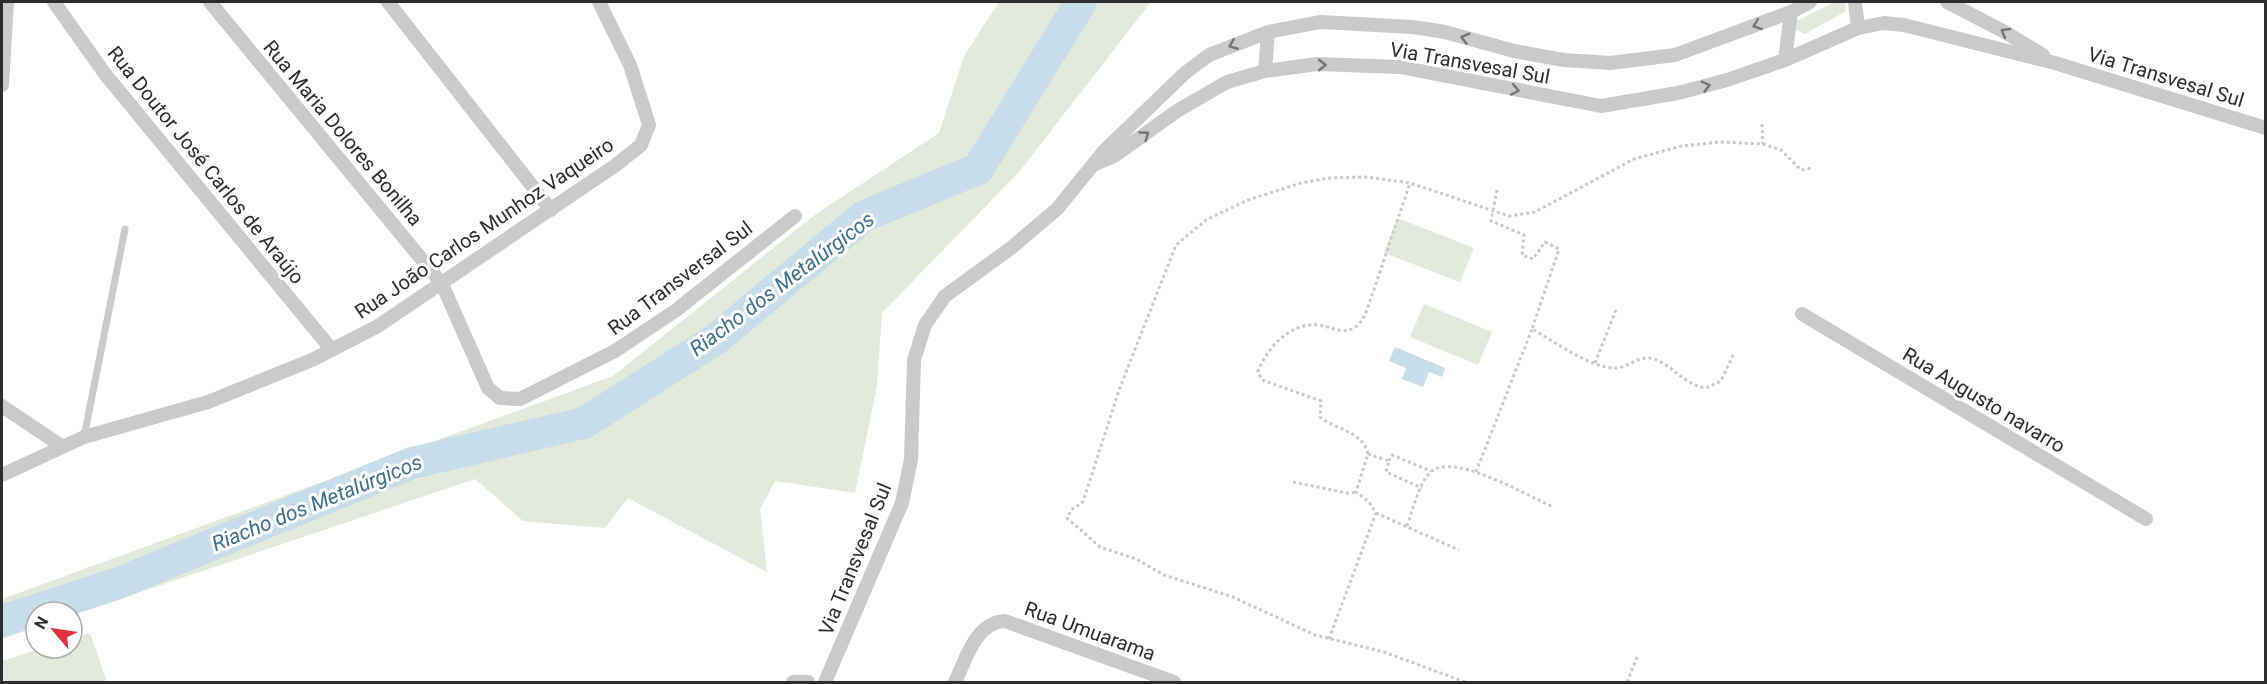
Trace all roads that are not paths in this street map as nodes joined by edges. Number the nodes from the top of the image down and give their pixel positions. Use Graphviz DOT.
graph roads {
  1 [pos="7,2"];
  2 [pos="54,2"];
  3 [pos="210,2"];
  4 [pos="388,2"];
  5 [pos="599,2"];
  6 [pos="1810,2"];
  7 [pos="1855,2"];
  8 [pos="1947,2"];
  9 [pos="1791,12"];
  10 [pos="1858,28"];
  11 [pos="1268,32"];
  12 [pos="1785,60"];
  13 [pos="2055,63"];
  14 [pos="1265,72"];
  15 [pos="2,85"];
  16 [pos="2265,128"];
  17 [pos="1095,164"];
  18 [pos="552,210"];
  19 [pos="795,216"];
  20 [pos="125,229"];
  21 [pos="442,284"];
  22 [pos="1802,314"];
  23 [pos="332,350"];
  24 [pos="520,399"];
  25 [pos="2,406"];
  26 [pos="84,437"];
  27 [pos="63,447"];
  28 [pos="2,475"];
  29 [pos="2146,519"];
  30 [pos="793,682"];
  31 [pos="808,682"];
  32 [pos="825,682"];
  33 [pos="955,682"];
  34 [pos="1174,682"];
  1 -- 15 [label="street"];
  2 -- 23 [label="street, Rua Doutor José Carlos de Araújo"];
  3 -- 21 [label="street, Rua Maria Dolores Bonilha"];
  4 -- 18 [label="street"];
  5 -- 18 [label="street, Rua João Carlos Munhoz Vaqueiro"];
  6 -- 9 [label="street, Via Transvesal Sul"];
  7 -- 10 [label="street"];
  13 -- 8 [label="street, Via Transvesal Sul, one-way"];
  9 -- 11 [label="street, Via Transvesal Sul, one-way"];
  9 -- 12 [label="street"];
  10 -- 12 [label="street, Via Transvesal Sul"];
  10 -- 13 [label="street, Via Transvesal Sul"];
  11 -- 14 [label="street"];
  11 -- 17 [label="street, Via Transvesal Sul, one-way"];
  14 -- 12 [label="street, Via Transvesal Sul, one-way"];
  13 -- 16 [label="street, Via Transvesal Sul"];
  17 -- 14 [label="street, Via Transvesal Sul, one-way"];
  17 -- 32 [label="street, Via Transvesal Sul"];
  18 -- 21 [label="street, Rua João Carlos Munhoz Vaqueiro"];
  19 -- 24 [label="street, Rua Transversal Sul"];
  20 -- 26 [label="lane"];
  21 -- 23 [label="street, Rua João Carlos Munhoz Vaqueiro"];
  21 -- 24 [label="street, Rua Maria Dolores Bonilha"];
  22 -- 29 [label="street, Rua Augusto navarro"];
  23 -- 26 [label="street, Rua João Carlos Munhoz Vaqueiro"];
  25 -- 27 [label="street"];
  26 -- 27 [label="street, Rua João Carlos Munhoz Vaqueiro"];
  27 -- 28 [label="street, Rua João Carlos Munhoz Vaqueiro"];
  30 -- 31 [label="street"];
  33 -- 34 [label="street, Rua Umuarama"];
}
